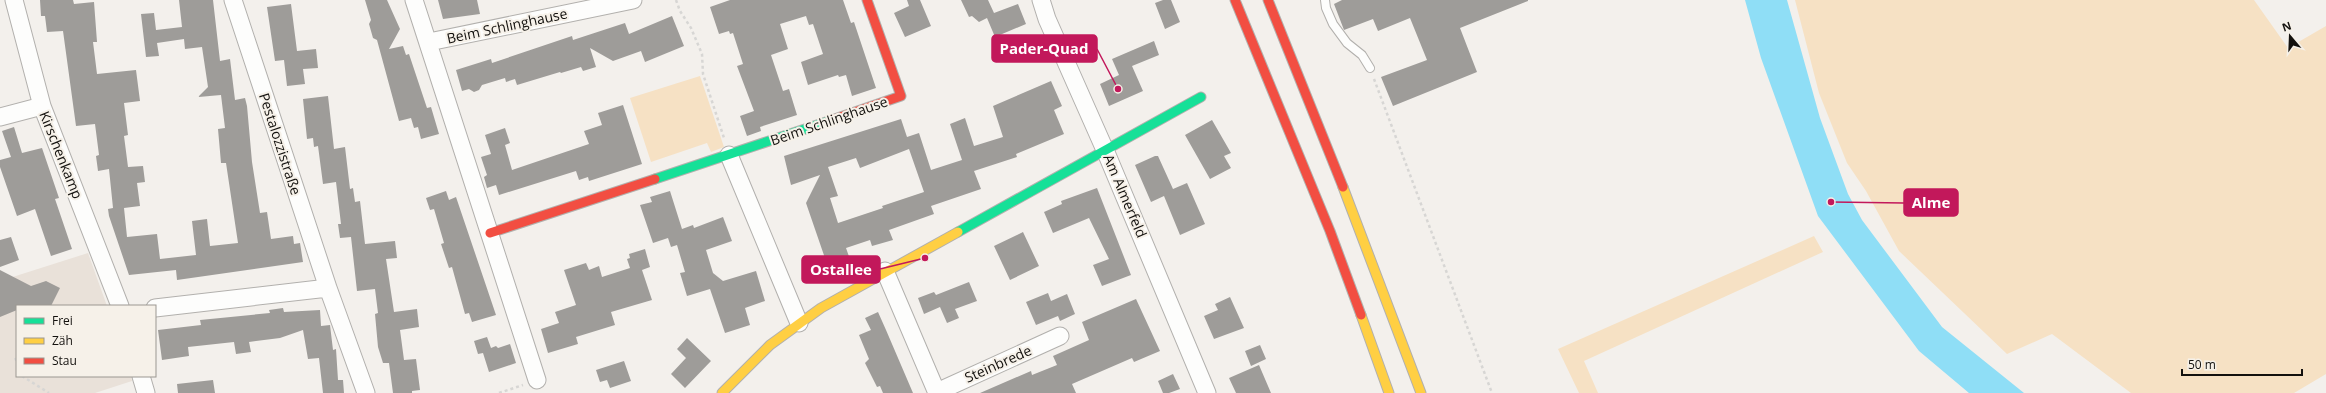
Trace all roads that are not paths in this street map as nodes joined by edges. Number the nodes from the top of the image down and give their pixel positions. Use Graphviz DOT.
graph roads {
  1 [pos="14,0"];
  2 [pos="233,0"];
  3 [pos="414,0"];
  4 [pos="633,0"];
  5 [pos="867,0"];
  6 [pos="1041,0"];
  7 [pos="1235,0"];
  8 [pos="1268,0"];
  9 [pos="1325,0"];
  10 [pos="429,42"];
  11 [pos="1370,68"];
  12 [pos="1201,97"];
  13 [pos="42,106"];
  14 [pos="0,117"];
  15 [pos="1105,150"];
  16 [pos="729,155"];
  17 [pos="490,233"];
  18 [pos="885,271"];
  19 [pos="328,288"];
  20 [pos="120,305"];
  21 [pos="156,308"];
  22 [pos="799,323"];
  23 [pos="1060,336"];
  24 [pos="141,377"];
  25 [pos="537,380"];
  26 [pos="937,392"];
  27 [pos="146,393"];
  28 [pos="366,393"];
  29 [pos="722,393"];
  30 [pos="1207,393"];
  31 [pos="1389,393"];
  32 [pos="1421,393"];
  1 -- 13 [label="street, Kirschenkamp"];
  2 -- 19 [label="street, Pestalozzistraße"];
  3 -- 10 [label="street, Beim Schlinghause"];
  4 -- 10 [label="street, Beim Schlinghause"];
  5 -- 16 [label="main road, Beim Schlinghause"];
  6 -- 15 [label="street, Am Almerfeld"];
  7 -- 31 [label="main road"];
  8 -- 32 [label="main road"];
  9 -- 11 [label="lane"];
  10 -- 17 [label="street, Beim Schlinghause"];
  12 -- 15 [label="main road"];
  13 -- 14 [label="street"];
  13 -- 20 [label="street, Kirschenkamp"];
  15 -- 18 [label="main road"];
  15 -- 30 [label="street, Am Almerfeld"];
  16 -- 17 [label="main road, Beim Schlinghause"];
  16 -- 22 [label="street"];
  17 -- 25 [label="street, Beim Schlinghause"];
  18 -- 22 [label="main road"];
  18 -- 26 [label="street, Steinbrede"];
  19 -- 21 [label="street"];
  19 -- 28 [label="street, Pestalozzistraße"];
  22 -- 29 [label="main road"];
  23 -- 26 [label="street, Steinbrede"];
  24 -- 27 [label="street"];
}
